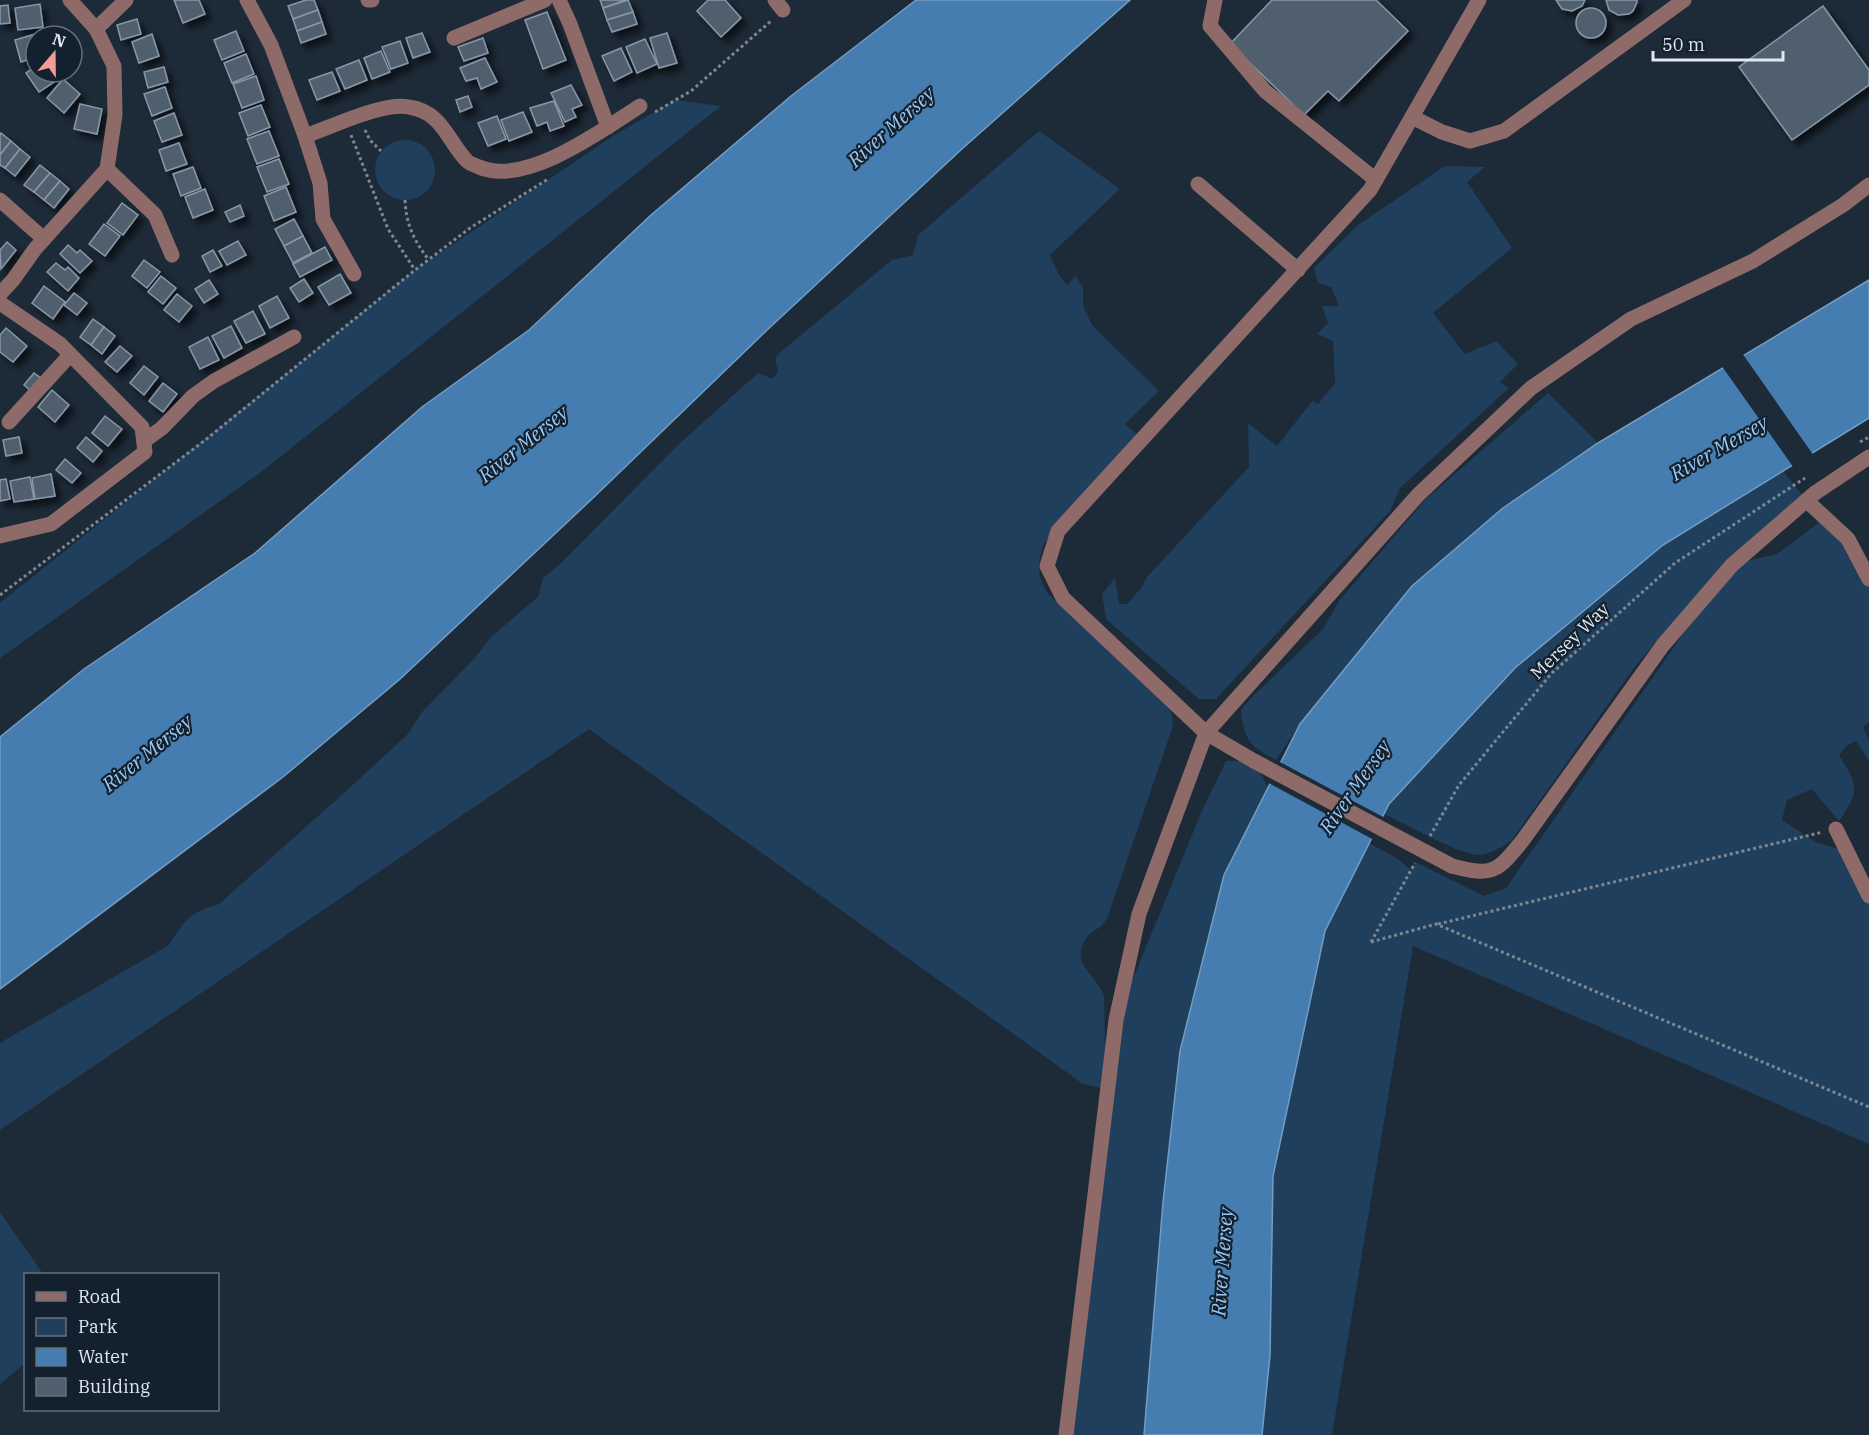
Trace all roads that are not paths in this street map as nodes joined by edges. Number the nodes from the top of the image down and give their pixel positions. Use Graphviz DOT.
graph roads {
  1 [pos="70,0"];
  2 [pos="126,0"];
  3 [pos="248,0"];
  4 [pos="545,0"];
  5 [pos="559,0"];
  6 [pos="1215,0"];
  7 [pos="1479,0"];
  8 [pos="1684,0"];
  9 [pos="96,29"];
  10 [pos="454,38"];
  11 [pos="647,109"];
  12 [pos="1412,117"];
  13 [pos="608,126"];
  14 [pos="305,136"];
  15 [pos="107,169"];
  16 [pos="1376,180"];
  17 [pos="1198,184"];
  18 [pos="1869,185"];
  19 [pos="0,200"];
  20 [pos="44,239"];
  21 [pos="172,255"];
  22 [pos="1298,270"];
  23 [pos="354,274"];
  24 [pos="0,294"];
  25 [pos="0,303"];
  26 [pos="294,337"];
  27 [pos="70,355"];
  28 [pos="9,422"];
  29 [pos="144,441"];
  30 [pos="1869,458"];
  31 [pos="1807,501"];
  32 [pos="0,536"];
  33 [pos="1869,579"];
  34 [pos="1206,733"];
  35 [pos="1836,829"];
  36 [pos="1869,896"];
  37 [pos="1066,1435"];
  1 -- 9 [label="street"];
  2 -- 9 [label="street"];
  3 -- 14 [label="street"];
  4 -- 10 [label="street"];
  5 -- 13 [label="street"];
  6 -- 16 [label="street"];
  7 -- 12 [label="street"];
  8 -- 12 [label="street"];
  9 -- 15 [label="street"];
  11 -- 13 [label="street"];
  12 -- 16 [label="street"];
  13 -- 14 [label="street"];
  14 -- 23 [label="street"];
  15 -- 20 [label="street"];
  15 -- 21 [label="street"];
  16 -- 22 [label="street"];
  17 -- 22 [label="street"];
  18 -- 34 [label="street"];
  19 -- 20 [label="street"];
  20 -- 24 [label="street"];
  22 -- 34 [label="street"];
  25 -- 27 [label="street"];
  26 -- 29 [label="street"];
  27 -- 28 [label="street"];
  27 -- 29 [label="street"];
  29 -- 32 [label="street"];
  30 -- 31 [label="street"];
  31 -- 33 [label="street"];
  31 -- 34 [label="street, bridge"];
  34 -- 37 [label="street"];
  35 -- 36 [label="street"];
}
